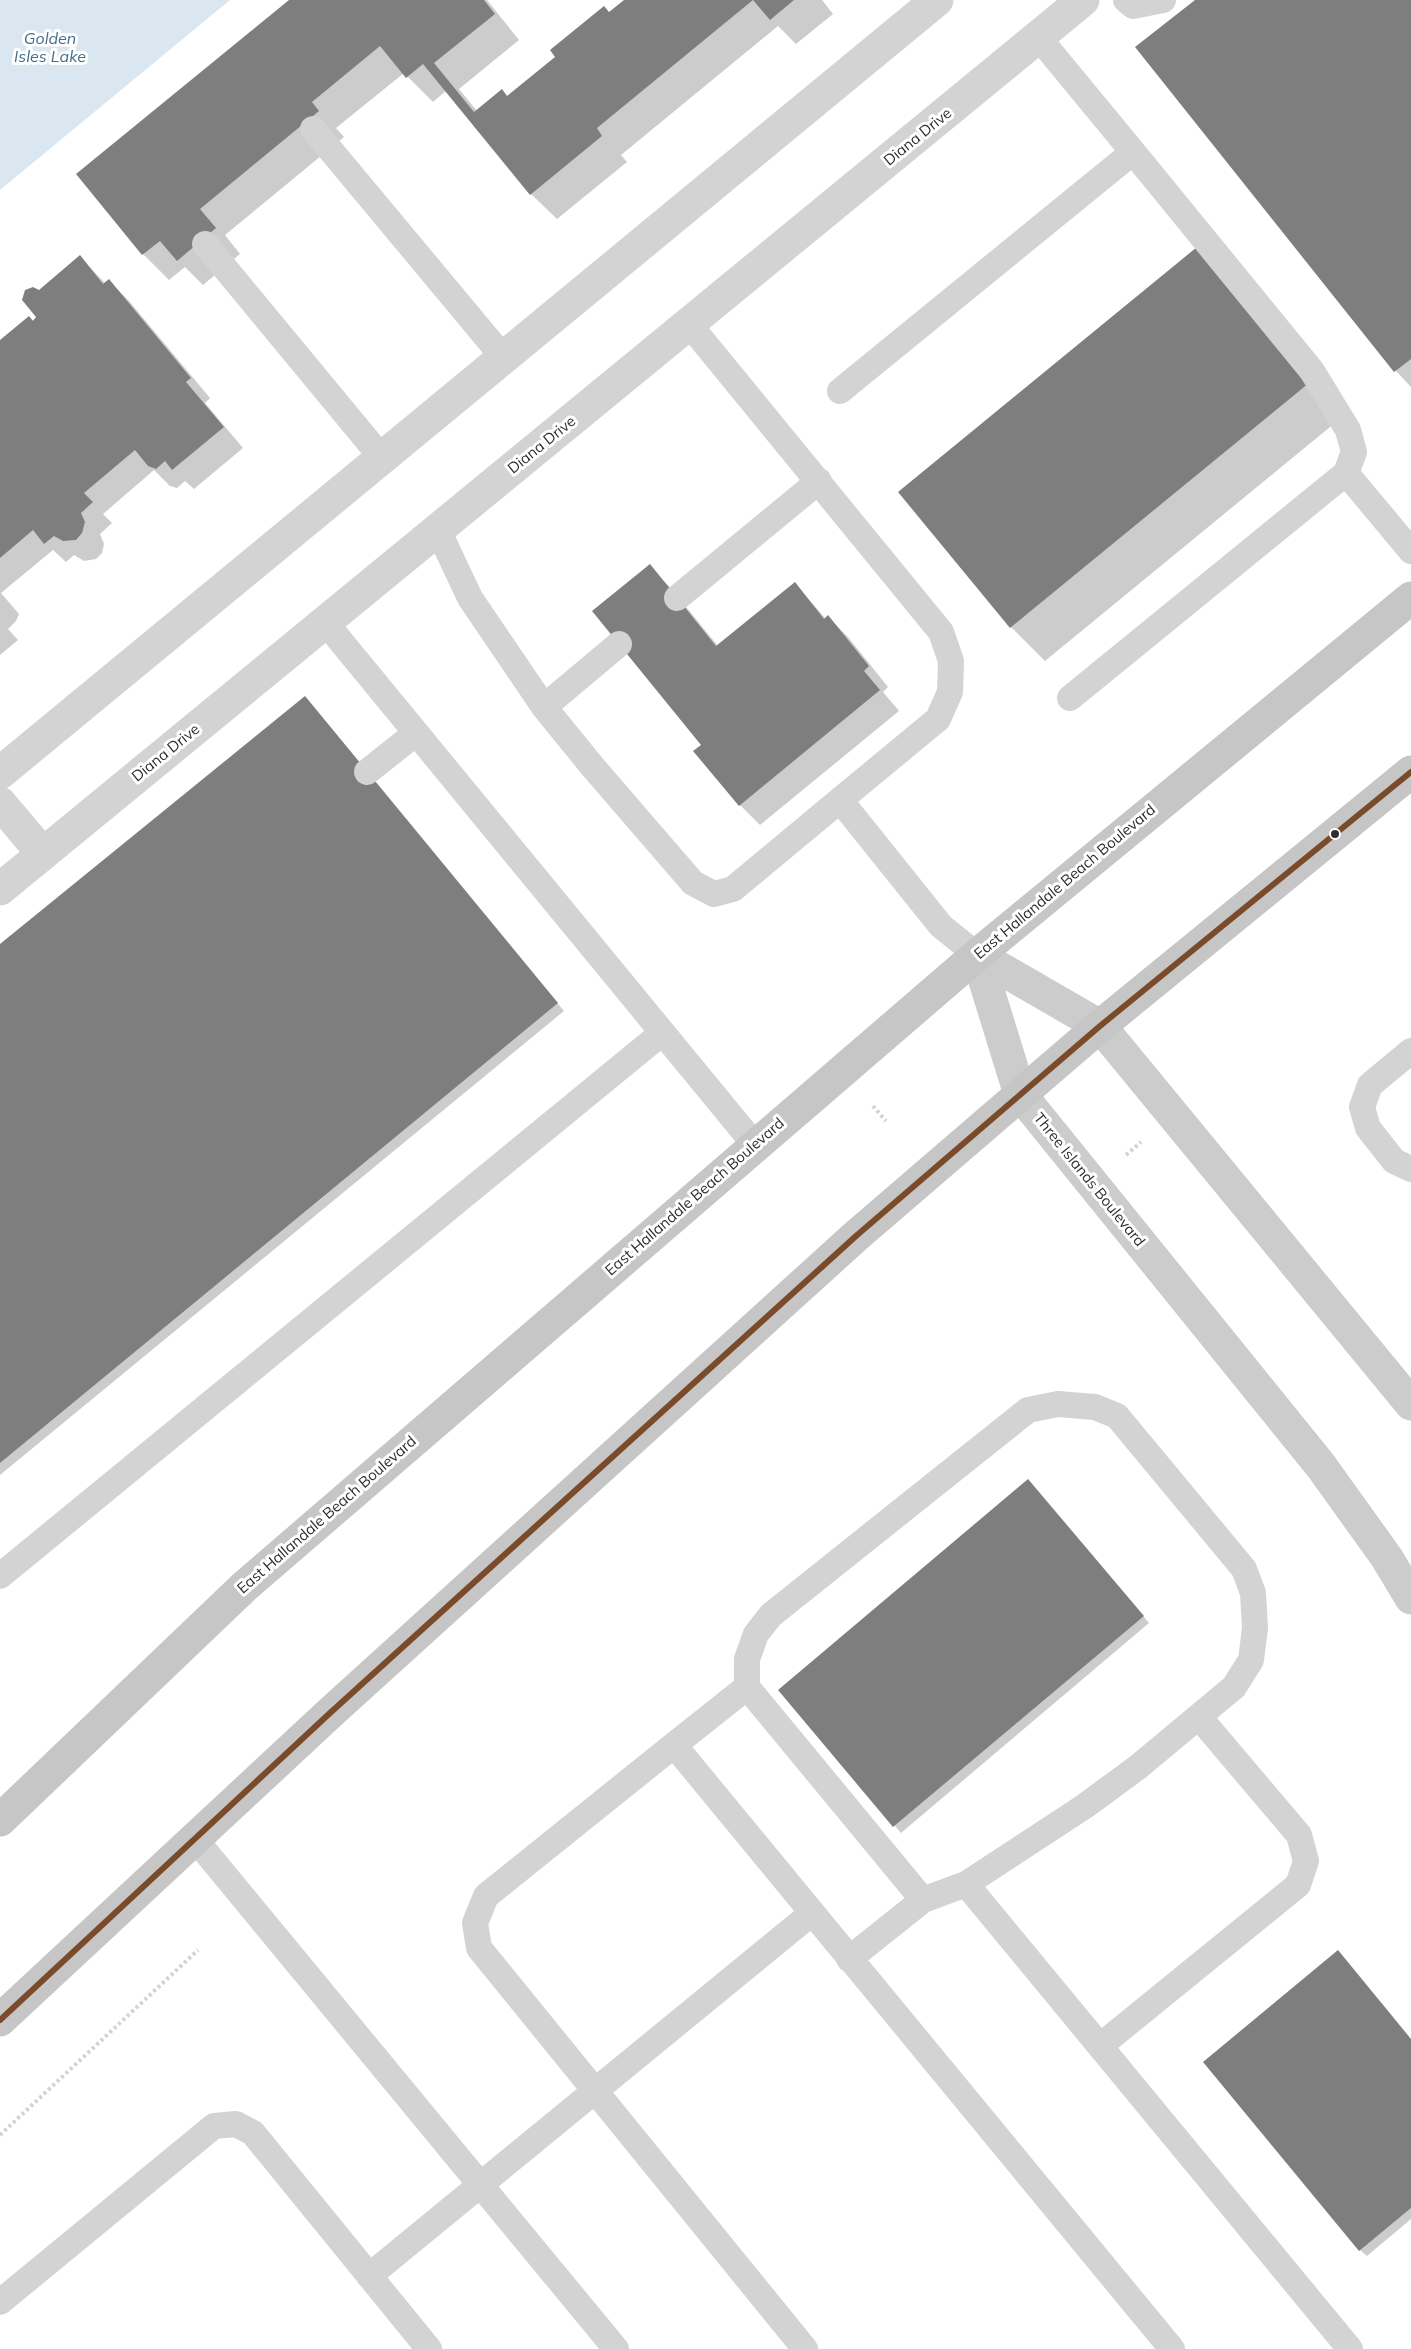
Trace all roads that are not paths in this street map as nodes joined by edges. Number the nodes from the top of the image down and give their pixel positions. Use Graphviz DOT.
graph roads {
  1 [pos="937,0"];
  2 [pos="1083,0"];
  3 [pos="1126,0"];
  4 [pos="1163,0"];
  5 [pos="1039,38"];
  6 [pos="313,129"];
  7 [pos="1133,152"];
  8 [pos="205,244"];
  9 [pos="689,324"];
  10 [pos="503,357"];
  11 [pos="840,391"];
  12 [pos="382,458"];
  13 [pos="1346,473"];
  14 [pos="819,482"];
  15 [pos="438,530"];
  16 [pos="1411,551"];
  17 [pos="677,598"];
  18 [pos="1411,598"];
  19 [pos="325,622"];
  20 [pos="619,644"];
  21 [pos="1070,698"];
  22 [pos="544,707"];
  23 [pos="416,733"];
  24 [pos="368,772"];
  25 [pos="1411,772"];
  26 [pos="0,773"];
  27 [pos="840,800"];
  28 [pos="0,803"];
  29 [pos="43,854"];
  30 [pos="0,889"];
  31 [pos="977,955"];
  32 [pos="1100,1026"];
  33 [pos="662,1033"];
  34 [pos="1411,1051"];
  35 [pos="1020,1094"];
  36 [pos="755,1145"];
  37 [pos="1411,1169"];
  38 [pos="1411,1404"];
  39 [pos="0,1576"];
  40 [pos="1411,1598"];
  41 [pos="747,1687"];
  42 [pos="1199,1717"];
  43 [pos="674,1745"];
  44 [pos="0,1820"];
  45 [pos="195,1839"];
  46 [pos="966,1884"];
  47 [pos="923,1900"];
  48 [pos="812,1913"];
  49 [pos="849,1959"];
  50 [pos="0,2020"];
  51 [pos="1100,2046"];
  52 [pos="595,2091"];
  53 [pos="481,2184"];
  54 [pos="369,2276"];
  55 [pos="0,2302"];
  56 [pos="429,2349"];
  57 [pos="616,2349"];
  58 [pos="805,2349"];
  59 [pos="1172,2349"];
  60 [pos="1350,2349"];
  1 -- 10 [label="street"];
  2 -- 5 [label="street, Diana Drive"];
  3 -- 4 [label="lane"];
  5 -- 7 [label="lane"];
  5 -- 9 [label="street, Diana Drive"];
  6 -- 10 [label="lane"];
  7 -- 11 [label="lane"];
  7 -- 13 [label="lane"];
  8 -- 12 [label="lane"];
  9 -- 14 [label="lane"];
  9 -- 15 [label="street, Diana Drive"];
  10 -- 12 [label="street"];
  12 -- 26 [label="street"];
  13 -- 16 [label="lane"];
  13 -- 21 [label="lane"];
  14 -- 17 [label="lane"];
  14 -- 27 [label="lane"];
  15 -- 19 [label="street, Diana Drive"];
  15 -- 22 [label="lane"];
  18 -- 31 [label="main road, East Hallandale Beach Boulevard"];
  19 -- 23 [label="lane"];
  19 -- 29 [label="street, Diana Drive"];
  20 -- 22 [label="lane"];
  22 -- 27 [label="lane"];
  23 -- 24 [label="lane"];
  23 -- 33 [label="lane"];
  25 -- 32 [label="main road"];
  27 -- 31 [label="lane"];
  28 -- 29 [label="street"];
  29 -- 30 [label="street, Diana Drive"];
  31 -- 32 [label="street"];
  31 -- 35 [label="street, Three Islands Boulevard"];
  31 -- 36 [label="main road, East Hallandale Beach Boulevard"];
  32 -- 35 [label="main road"];
  32 -- 38 [label="street"];
  33 -- 36 [label="lane"];
  33 -- 39 [label="lane"];
  34 -- 37 [label="lane"];
  35 -- 40 [label="street, Three Islands Boulevard"];
  35 -- 45 [label="main road"];
  36 -- 44 [label="main road, East Hallandale Beach Boulevard"];
  41 -- 42 [label="lane"];
  41 -- 43 [label="lane"];
  41 -- 47 [label="lane"];
  42 -- 46 [label="lane"];
  42 -- 51 [label="lane"];
  43 -- 48 [label="lane"];
  43 -- 52 [label="lane"];
  45 -- 50 [label="main road"];
  45 -- 53 [label="lane"];
  46 -- 47 [label="lane"];
  46 -- 51 [label="lane"];
  47 -- 49 [label="lane"];
  48 -- 49 [label="lane"];
  48 -- 52 [label="lane"];
  49 -- 59 [label="lane"];
  51 -- 60 [label="lane"];
  52 -- 53 [label="lane"];
  52 -- 58 [label="lane"];
  53 -- 54 [label="lane"];
  53 -- 57 [label="lane"];
  54 -- 55 [label="lane"];
  54 -- 56 [label="lane"];
}
